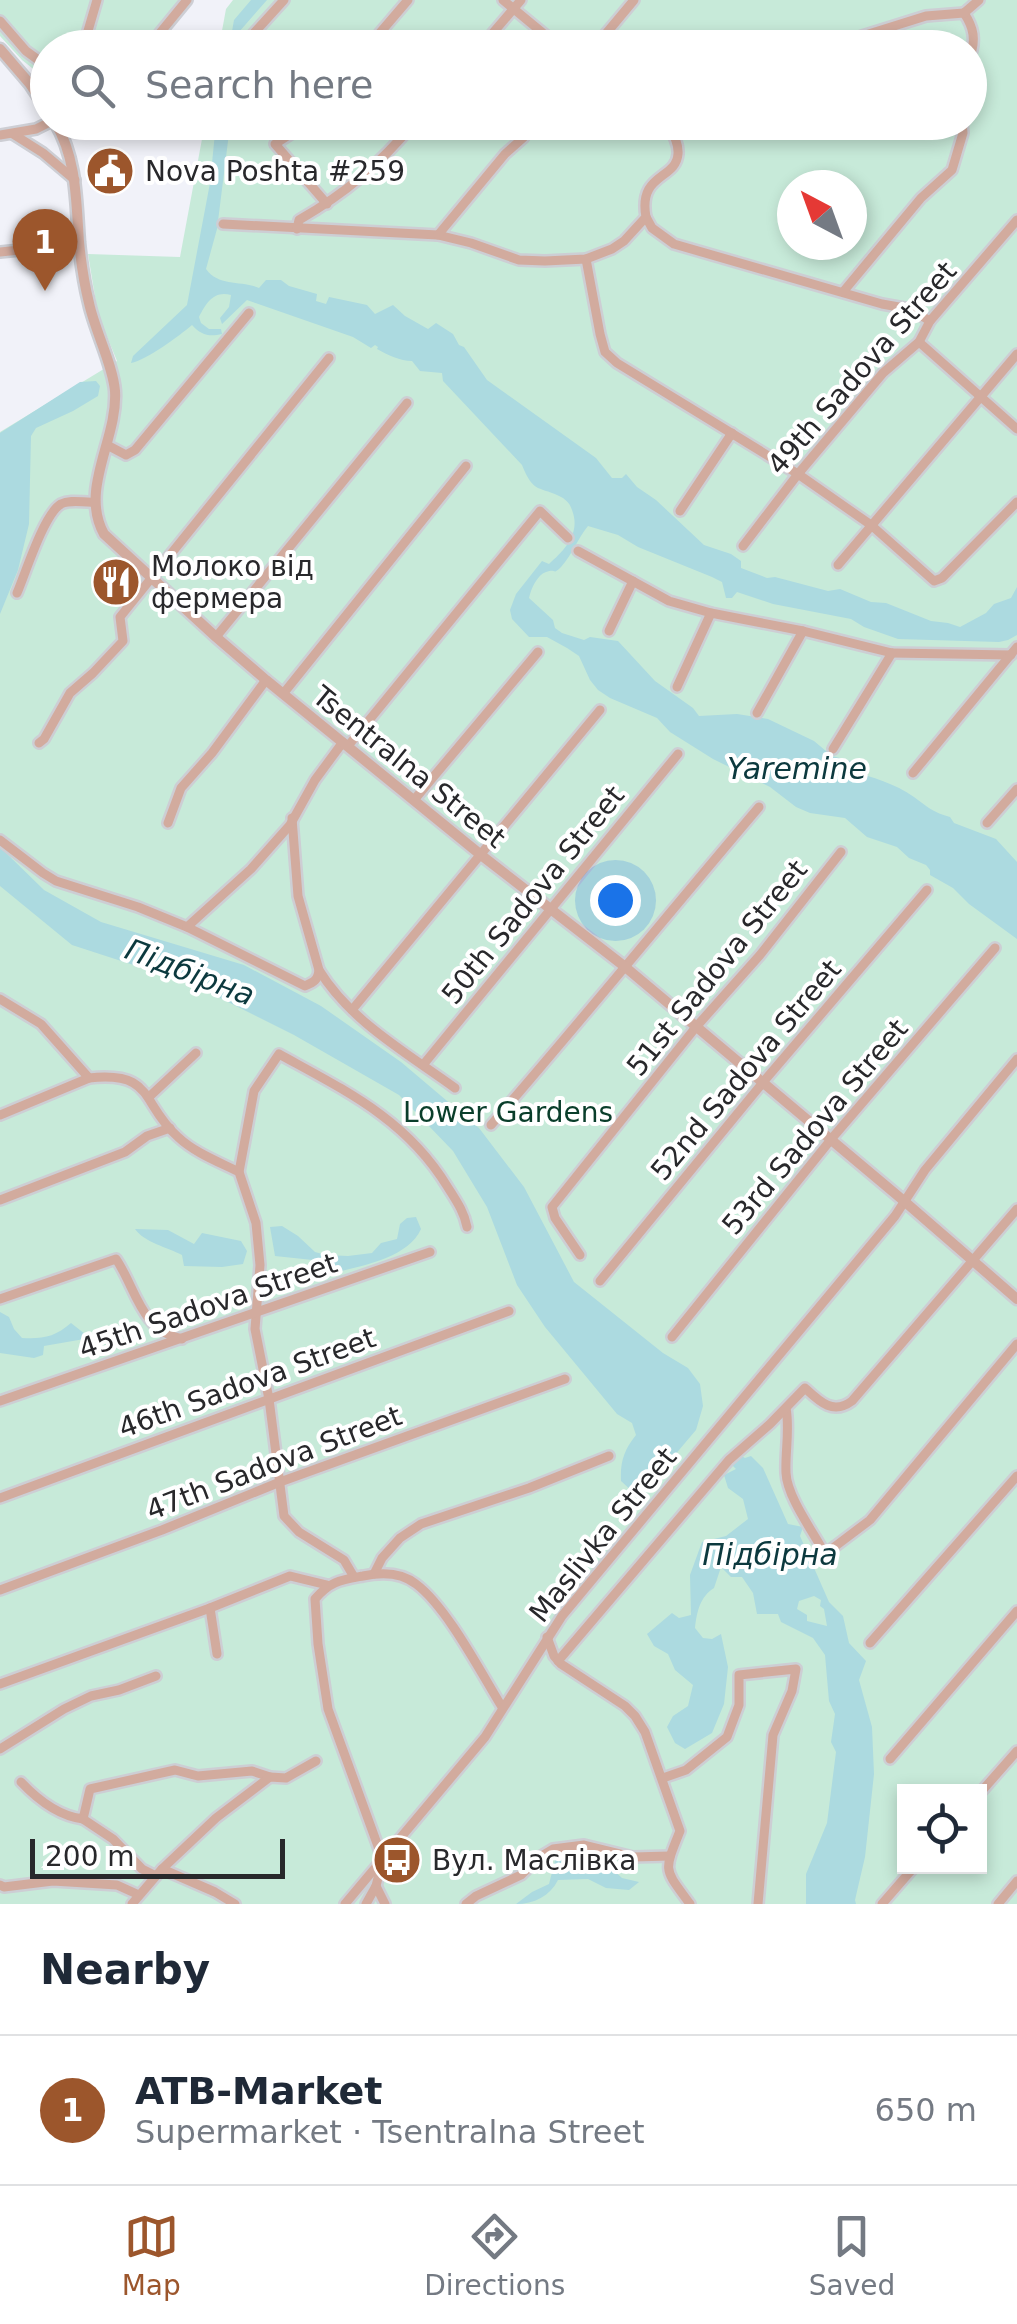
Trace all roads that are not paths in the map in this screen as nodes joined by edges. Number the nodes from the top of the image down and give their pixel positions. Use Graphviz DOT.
graph roads {
  1 [pos="97,0"];
  2 [pos="187,0"];
  3 [pos="284,0"];
  4 [pos="408,0"];
  5 [pos="503,0"];
  6 [pos="634,0"];
  7 [pos="979,0"];
  8 [pos="517,4"];
  9 [pos="964,13"];
  10 [pos="0,21"];
  11 [pos="88,30"];
  12 [pos="161,30"];
  13 [pos="257,30"];
  14 [pos="382,30"];
  15 [pos="495,30"];
  16 [pos="543,30"];
  17 [pos="609,30"];
  18 [pos="881,30"];
  19 [pos="974,30"];
  20 [pos="0,49"];
  21 [pos="30,55"];
  22 [pos="30,84"];
  23 [pos="30,130"];
  24 [pos="13,134"];
  25 [pos="0,135"];
  26 [pos="64,140"];
  27 [pos="281,140"];
  28 [pos="399,140"];
  29 [pos="521,140"];
  30 [pos="676,140"];
  31 [pos="961,140"];
  32 [pos="75,180"];
  33 [pos="327,204"];
  34 [pos="646,217"];
  35 [pos="1017,220"];
  36 [pos="222,224"];
  37 [pos="297,229"];
  38 [pos="438,235"];
  39 [pos="79,244"];
  40 [pos="0,252"];
  41 [pos="586,259"];
  42 [pos="843,292"];
  43 [pos="250,313"];
  44 [pos="930,321"];
  45 [pos="919,342"];
  46 [pos="1017,354"];
  47 [pos="328,358"];
  48 [pos="982,397"];
  49 [pos="407,403"];
  50 [pos="1017,429"];
  51 [pos="732,433"];
  52 [pos="108,445"];
  53 [pos="466,466"];
  54 [pos="798,474"];
  55 [pos="95,502"];
  56 [pos="1017,502"];
  57 [pos="680,511"];
  58 [pos="871,526"];
  59 [pos="568,538"];
  60 [pos="743,546"];
  61 [pos="578,550"];
  62 [pos="838,565"];
  63 [pos="150,577"];
  64 [pos="633,581"];
  65 [pos="17,593"];
  66 [pos="710,613"];
  67 [pos="610,631"];
  68 [pos="803,632"];
  69 [pos="216,637"];
  70 [pos="1014,651"];
  71 [pos="538,652"];
  72 [pos="892,653"];
  73 [pos="266,680"];
  74 [pos="678,686"];
  75 [pos="284,694"];
  76 [pos="600,710"];
  77 [pos="757,712"];
  78 [pos="40,743"];
  79 [pos="345,744"];
  80 [pos="833,749"];
  81 [pos="678,754"];
  82 [pos="913,773"];
  83 [pos="1017,789"];
  84 [pos="414,800"];
  85 [pos="759,807"];
  86 [pos="292,818"];
  87 [pos="168,822"];
  88 [pos="987,823"];
  89 [pos="0,840"];
  90 [pos="841,852"];
  91 [pos="480,855"];
  92 [pos="927,890"];
  93 [pos="550,908"];
  94 [pos="187,927"];
  95 [pos="995,948"];
  96 [pos="624,966"];
  97 [pos="321,973"];
  98 [pos="0,1000"];
  99 [pos="352,1010"];
  100 [pos="696,1027"];
  101 [pos="196,1053"];
  102 [pos="1017,1059"];
  103 [pos="423,1065"];
  104 [pos="89,1078"];
  105 [pos="763,1083"];
  106 [pos="455,1088"];
  107 [pos="149,1097"];
  108 [pos="0,1115"];
  109 [pos="491,1125"];
  110 [pos="170,1128"];
  111 [pos="830,1140"];
  112 [pos="239,1172"];
  113 [pos="0,1200"];
  114 [pos="904,1201"];
  115 [pos="1017,1209"];
  116 [pos="467,1227"];
  117 [pos="430,1252"];
  118 [pos="580,1256"];
  119 [pos="973,1262"];
  120 [pos="600,1281"];
  121 [pos="1017,1299"];
  122 [pos="0,1300"];
  123 [pos="509,1311"];
  124 [pos="256,1314"];
  125 [pos="672,1338"];
  126 [pos="182,1339"];
  127 [pos="1017,1344"];
  128 [pos="565,1379"];
  129 [pos="269,1399"];
  130 [pos="0,1401"];
  131 [pos="786,1408"];
  132 [pos="609,1456"];
  133 [pos="1017,1476"];
  134 [pos="280,1482"];
  135 [pos="0,1498"];
  136 [pos="374,1574"];
  137 [pos="354,1578"];
  138 [pos="327,1585"];
  139 [pos="0,1590"];
  140 [pos="210,1608"];
  141 [pos="1017,1611"];
  142 [pos="547,1638"];
  143 [pos="870,1643"];
  144 [pos="218,1654"];
  145 [pos="558,1661"];
  146 [pos="156,1676"];
  147 [pos="0,1684"];
  148 [pos="502,1707"];
  149 [pos="0,1748"];
  150 [pos="1017,1751"];
  151 [pos="890,1759"];
  152 [pos="316,1761"];
  153 [pos="270,1778"];
  154 [pos="663,1778"];
  155 [pos="21,1782"];
  156 [pos="987,1786"];
  157 [pos="83,1819"];
  158 [pos="383,1860"];
  159 [pos="668,1860"];
  160 [pos="159,1873"];
  161 [pos="908,1874"];
  162 [pos="1017,1882"];
  163 [pos="0,1885"];
  164 [pos="376,1886"];
  165 [pos="136,1900"];
  166 [pos="235,1904"];
  167 [pos="345,1904"];
  168 [pos="366,1904"];
  169 [pos="384,1904"];
  170 [pos="466,1904"];
  171 [pos="690,1904"];
  172 [pos="758,1904"];
  173 [pos="882,1904"];
  174 [pos="998,1904"];
  1 -- 11 [label="street"];
  2 -- 12 [label="street"];
  3 -- 13 [label="street"];
  4 -- 14 [label="street"];
  5 -- 8 [label="street"];
  6 -- 17 [label="street"];
  7 -- 9 [label="street"];
  8 -- 15 [label="street"];
  8 -- 16 [label="street"];
  9 -- 18 [label="street"];
  9 -- 19 [label="street"];
  10 -- 21 [label="street"];
  20 -- 22 [label="street"];
  23 -- 24 [label="street"];
  24 -- 25 [label="street"];
  24 -- 32 [label="street"];
  26 -- 32 [label="street"];
  27 -- 33 [label="street"];
  28 -- 33 [label="street"];
  29 -- 38 [label="street"];
  30 -- 34 [label="street"];
  31 -- 42 [label="street"];
  32 -- 39 [label="street"];
  33 -- 37 [label="street"];
  34 -- 41 [label="street"];
  34 -- 42 [label="street"];
  35 -- 44 [label="street, 49th Sadova Street"];
  36 -- 37 [label="street"];
  37 -- 38 [label="street"];
  38 -- 41 [label="street"];
  39 -- 40 [label="street"];
  39 -- 52 [label="street"];
  41 -- 51 [label="street"];
  42 -- 44 [label="street"];
  43 -- 52 [label="street"];
  44 -- 45 [label="street, 49th Sadova Street"];
  45 -- 48 [label="street"];
  45 -- 54 [label="street, 49th Sadova Street"];
  46 -- 48 [label="street"];
  47 -- 63 [label="street"];
  48 -- 50 [label="street"];
  48 -- 58 [label="street"];
  49 -- 69 [label="street"];
  51 -- 54 [label="street"];
  51 -- 57 [label="street, 49th Sadova Street"];
  52 -- 55 [label="street"];
  53 -- 75 [label="street"];
  54 -- 58 [label="street"];
  54 -- 60 [label="street, 49th Sadova Street"];
  55 -- 63 [label="street, Tsentralna Street"];
  55 -- 65 [label="street"];
  56 -- 58 [label="street"];
  58 -- 62 [label="street"];
  59 -- 79 [label="street"];
  61 -- 64 [label="street"];
  63 -- 69 [label="street, Tsentralna Street"];
  63 -- 78 [label="street"];
  64 -- 66 [label="street"];
  64 -- 67 [label="street"];
  66 -- 68 [label="street"];
  66 -- 74 [label="street"];
  68 -- 72 [label="street"];
  68 -- 77 [label="street"];
  69 -- 73 [label="street, Tsentralna Street"];
  70 -- 72 [label="street"];
  70 -- 82 [label="street"];
  71 -- 84 [label="street"];
  72 -- 80 [label="street"];
  73 -- 75 [label="street, Tsentralna Street"];
  73 -- 87 [label="street"];
  75 -- 79 [label="street, Tsentralna Street"];
  76 -- 91 [label="street"];
  79 -- 84 [label="street, Tsentralna Street"];
  79 -- 86 [label="street"];
  81 -- 93 [label="street, 50th Sadova Street"];
  83 -- 88 [label="street"];
  84 -- 91 [label="street, Tsentralna Street"];
  85 -- 96 [label="street"];
  86 -- 94 [label="street"];
  86 -- 97 [label="street"];
  89 -- 94 [label="street"];
  90 -- 100 [label="street, 51st Sadova Street"];
  91 -- 93 [label="street, Tsentralna Street"];
  91 -- 99 [label="street"];
  92 -- 105 [label="street, 52nd Sadova Street"];
  93 -- 96 [label="street, Tsentralna Street"];
  93 -- 103 [label="street, 50th Sadova Street"];
  94 -- 97 [label="street"];
  95 -- 111 [label="street, 53rd Sadova Street"];
  96 -- 100 [label="street, Tsentralna Street"];
  96 -- 109 [label="street"];
  97 -- 99 [label="street"];
  98 -- 104 [label="street"];
  99 -- 103 [label="street"];
  100 -- 105 [label="street, Tsentralna Street"];
  100 -- 118 [label="street, 51st Sadova Street"];
  101 -- 107 [label="street"];
  102 -- 114 [label="street, Maslivka Street"];
  103 -- 106 [label="street"];
  104 -- 107 [label="street"];
  104 -- 108 [label="street"];
  105 -- 111 [label="street, Tsentralna Street"];
  105 -- 120 [label="street, 52nd Sadova Street"];
  107 -- 110 [label="street"];
  110 -- 112 [label="street"];
  110 -- 113 [label="street"];
  111 -- 114 [label="street, Tsentralna Street"];
  111 -- 125 [label="street, 53rd Sadova Street"];
  112 -- 116 [label="street"];
  112 -- 124 [label="street"];
  114 -- 119 [label="street, Tsentralna Street"];
  114 -- 142 [label="street, Maslivka Street"];
  115 -- 119 [label="street"];
  117 -- 124 [label="street, 45th Sadova Street"];
  119 -- 121 [label="street, Tsentralna Street"];
  119 -- 131 [label="street"];
  122 -- 126 [label="street"];
  123 -- 129 [label="street, 46th Sadova Street"];
  124 -- 126 [label="street, 45th Sadova Street"];
  124 -- 129 [label="street"];
  126 -- 130 [label="street, 45th Sadova Street"];
  127 -- 131 [label="street"];
  128 -- 134 [label="street, 47th Sadova Street"];
  129 -- 134 [label="street"];
  129 -- 135 [label="street, 46th Sadova Street"];
  131 -- 145 [label="street"];
  132 -- 136 [label="street"];
  133 -- 143 [label="street"];
  134 -- 137 [label="street"];
  134 -- 139 [label="street, 47th Sadova Street"];
  136 -- 137 [label="street"];
  136 -- 148 [label="street"];
  137 -- 138 [label="street"];
  138 -- 140 [label="street"];
  138 -- 158 [label="street"];
  140 -- 144 [label="street"];
  140 -- 147 [label="street"];
  141 -- 151 [label="street"];
  142 -- 145 [label="street"];
  142 -- 148 [label="street, Maslivka Street"];
  145 -- 154 [label="street"];
  146 -- 149 [label="street"];
  148 -- 158 [label="street, Maslivka Street"];
  150 -- 156 [label="street"];
  152 -- 153 [label="street"];
  153 -- 157 [label="street"];
  153 -- 160 [label="street"];
  154 -- 159 [label="street"];
  154 -- 172 [label="street"];
  155 -- 157 [label="street"];
  157 -- 160 [label="street"];
  158 -- 164 [label="street"];
  158 -- 167 [label="street, Maslivka Street"];
  159 -- 170 [label="street"];
  159 -- 171 [label="street"];
  160 -- 165 [label="street"];
  160 -- 166 [label="street"];
  161 -- 173 [label="street"];
  162 -- 174 [label="street"];
  163 -- 165 [label="street"];
  164 -- 168 [label="street"];
  164 -- 169 [label="street"];
}
